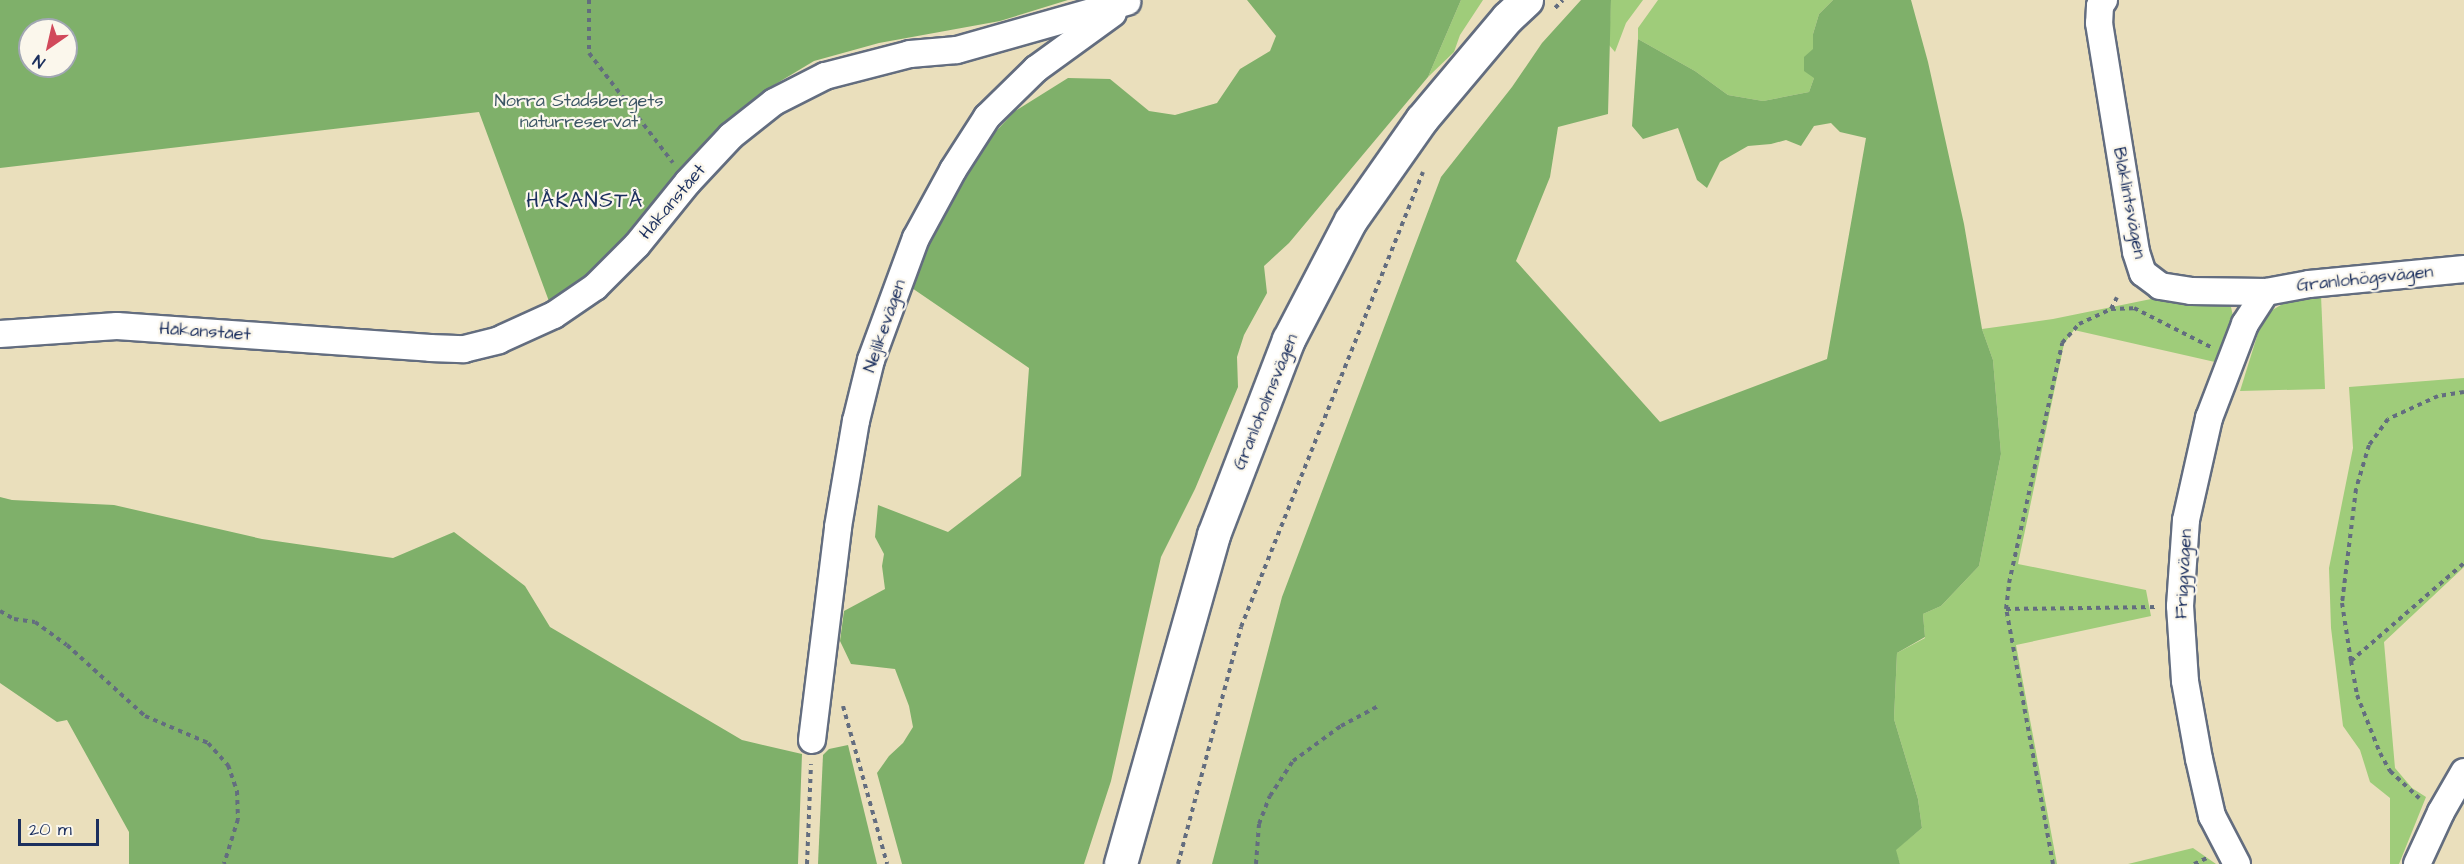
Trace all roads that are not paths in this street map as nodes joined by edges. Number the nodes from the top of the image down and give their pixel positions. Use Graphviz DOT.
graph roads {
  1 [pos="1130,1"];
  2 [pos="2102,3"];
  3 [pos="1537,8"];
  4 [pos="2464,268"];
  5 [pos="2266,291"];
  6 [pos="0,334"];
  7 [pos="812,740"];
  8 [pos="2464,772"];
  9 [pos="1120,864"];
  10 [pos="2237,864"];
  11 [pos="2417,864"];
  1 -- 6 [label="street, Håkanstået"];
  1 -- 7 [label="street, Nejlikevägen"];
  2 -- 5 [label="street, Blåklintsvägen"];
  3 -- 9 [label="street, Granloholmsvägen"];
  4 -- 5 [label="street, Granlohögsvägen"];
  5 -- 10 [label="street, Friggvägen"];
  8 -- 11 [label="street"];
}
